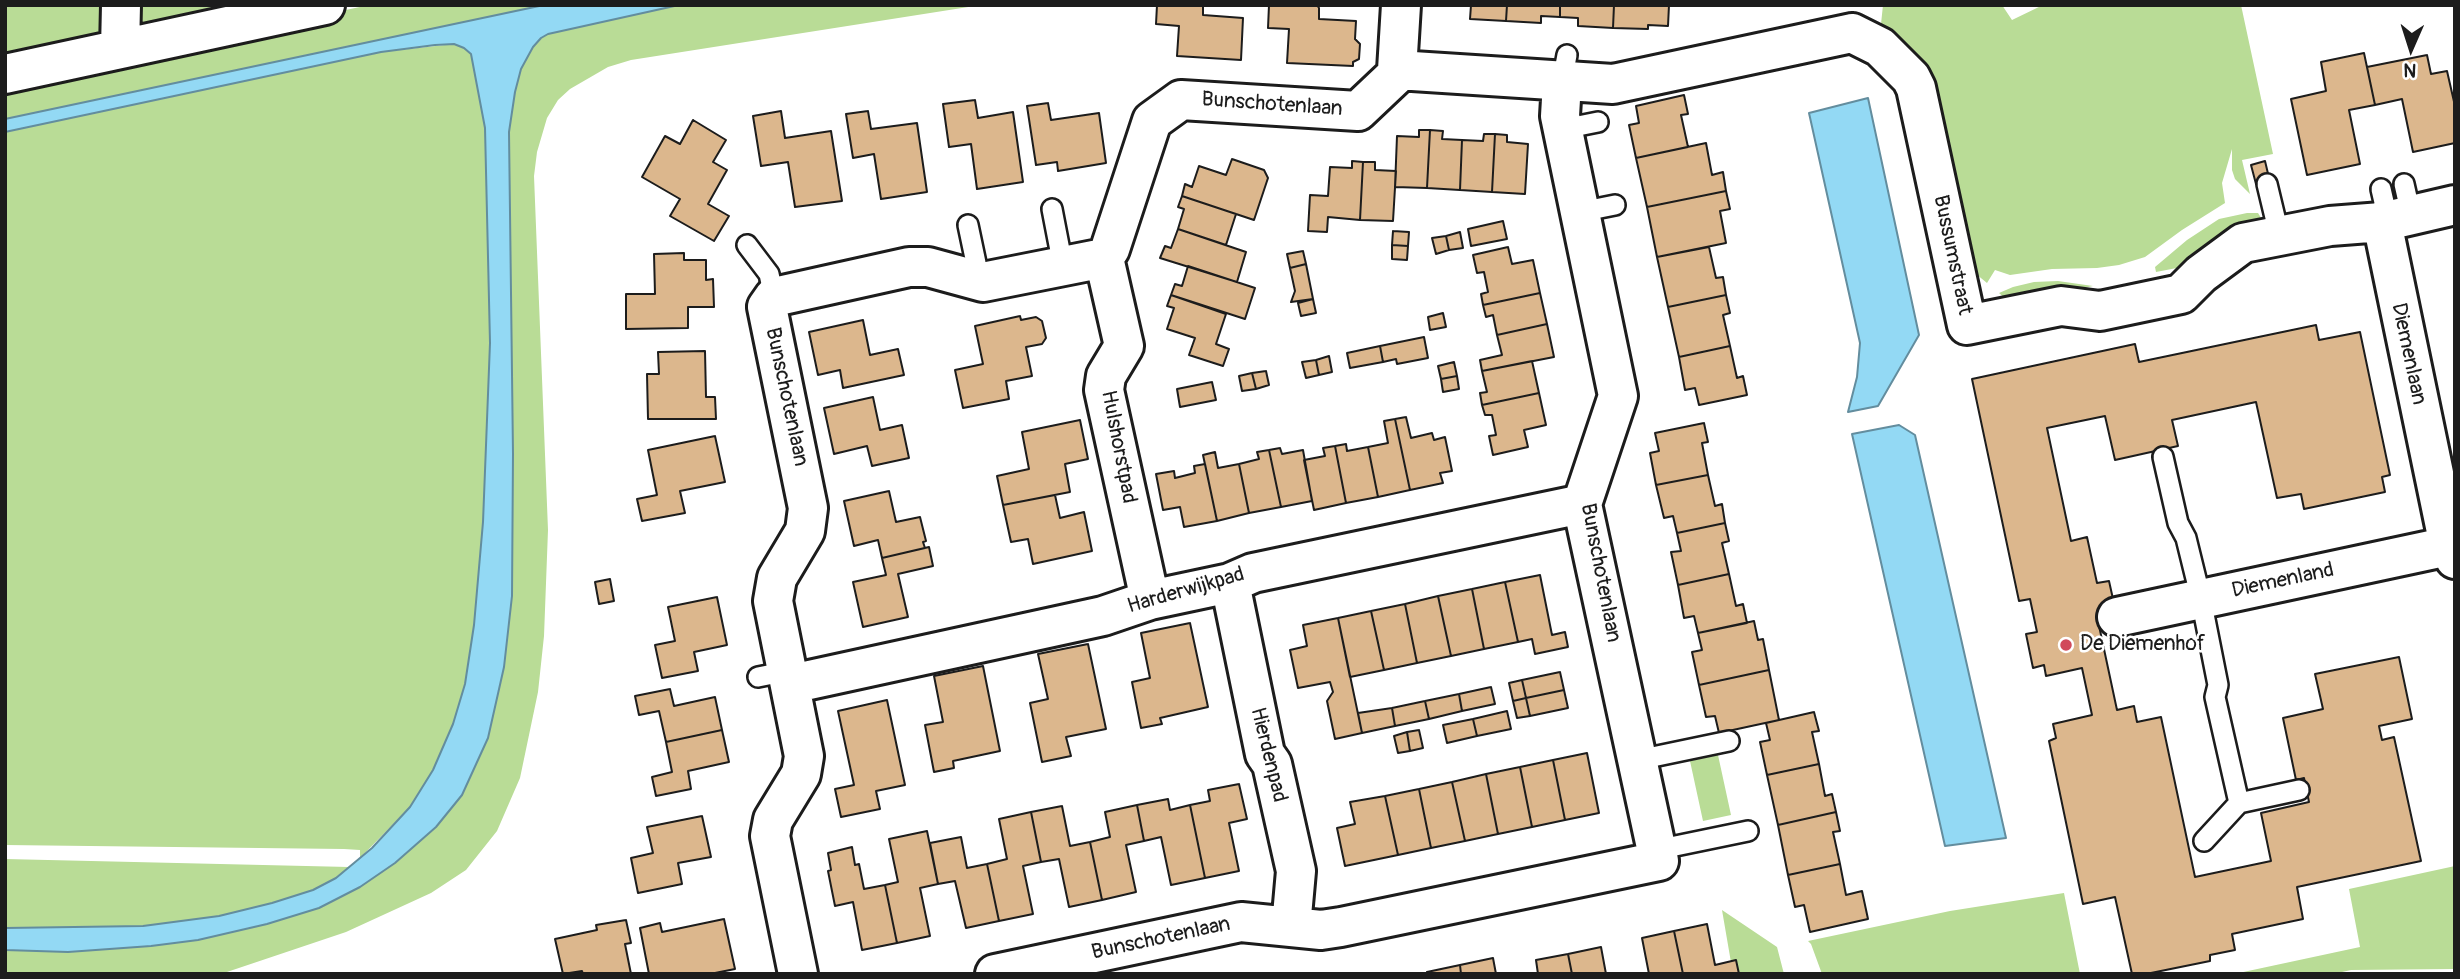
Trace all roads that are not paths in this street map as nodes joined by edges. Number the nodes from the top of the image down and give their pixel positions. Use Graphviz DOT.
graph roads {
  1 [pos="121,5"];
  2 [pos="325,5"];
  3 [pos="1401,5"];
  4 [pos="1852,19"];
  5 [pos="120,49"];
  6 [pos="1564,68"];
  7 [pos="1397,71"];
  8 [pos="5,74"];
  9 [pos="2267,184"];
  10 [pos="2394,202"];
  11 [pos="2455,205"];
  12 [pos="1052,209"];
  13 [pos="968,225"];
  14 [pos="2279,234"];
  15 [pos="747,245"];
  16 [pos="1104,258"];
  17 [pos="1063,266"];
  18 [pos="973,280"];
  19 [pos="774,297"];
  20 [pos="2162,457"];
  21 [pos="1582,503"];
  22 [pos="2453,552"];
  23 [pos="1230,583"];
  24 [pos="2201,599"];
  25 [pos="1150,600"];
  26 [pos="2117,617"];
  27 [pos="779,677"];
  28 [pos="1729,741"];
  29 [pos="1637,760"];
  30 [pos="2299,790"];
  31 [pos="2239,803"];
  32 [pos="1748,831"];
  33 [pos="2204,841"];
  34 [pos="1664,860"];
  35 [pos="1291,927"];
  36 [pos="798,974"];
  37 [pos="995,974"];
  1 -- 5 [label="street"];
  2 -- 5 [label="street"];
  3 -- 7 [label="street"];
  4 -- 6 [label="street"];
  4 -- 14 [label="street, Bussumstraat"];
  5 -- 8 [label="street"];
  6 -- 7 [label="street"];
  6 -- 21 [label="street, Bunschotenlaan"];
  7 -- 16 [label="street, Bunschotenlaan"];
  9 -- 14 [label="lane"];
  10 -- 11 [label="street"];
  10 -- 14 [label="street, Bussumstraat"];
  10 -- 22 [label="street, Diemenlaan"];
  12 -- 17 [label="lane"];
  13 -- 18 [label="lane"];
  15 -- 19 [label="lane"];
  16 -- 17 [label="street, Bunschotenlaan"];
  16 -- 25 [label="street, Hulshorstpad"];
  17 -- 18 [label="street, Bunschotenlaan"];
  18 -- 19 [label="street, Bunschotenlaan"];
  19 -- 27 [label="street, Bunschotenlaan"];
  20 -- 24 [label="lane"];
  21 -- 23 [label="street, Harderwijkpad"];
  21 -- 29 [label="street, Bunschotenlaan"];
  22 -- 24 [label="street, Diemenland"];
  23 -- 25 [label="street, Harderwijkpad"];
  23 -- 35 [label="street, Hierdenpad"];
  24 -- 26 [label="street, Diemenland"];
  24 -- 31 [label="lane"];
  25 -- 27 [label="street, Harderwijkpad"];
  27 -- 36 [label="street, Bunschotenlaan"];
  28 -- 29 [label="lane"];
  29 -- 34 [label="street, Bunschotenlaan"];
  30 -- 31 [label="lane"];
  31 -- 33 [label="lane"];
  32 -- 34 [label="lane"];
  34 -- 35 [label="street, Bunschotenlaan"];
  35 -- 37 [label="street, Bunschotenlaan"];
}
